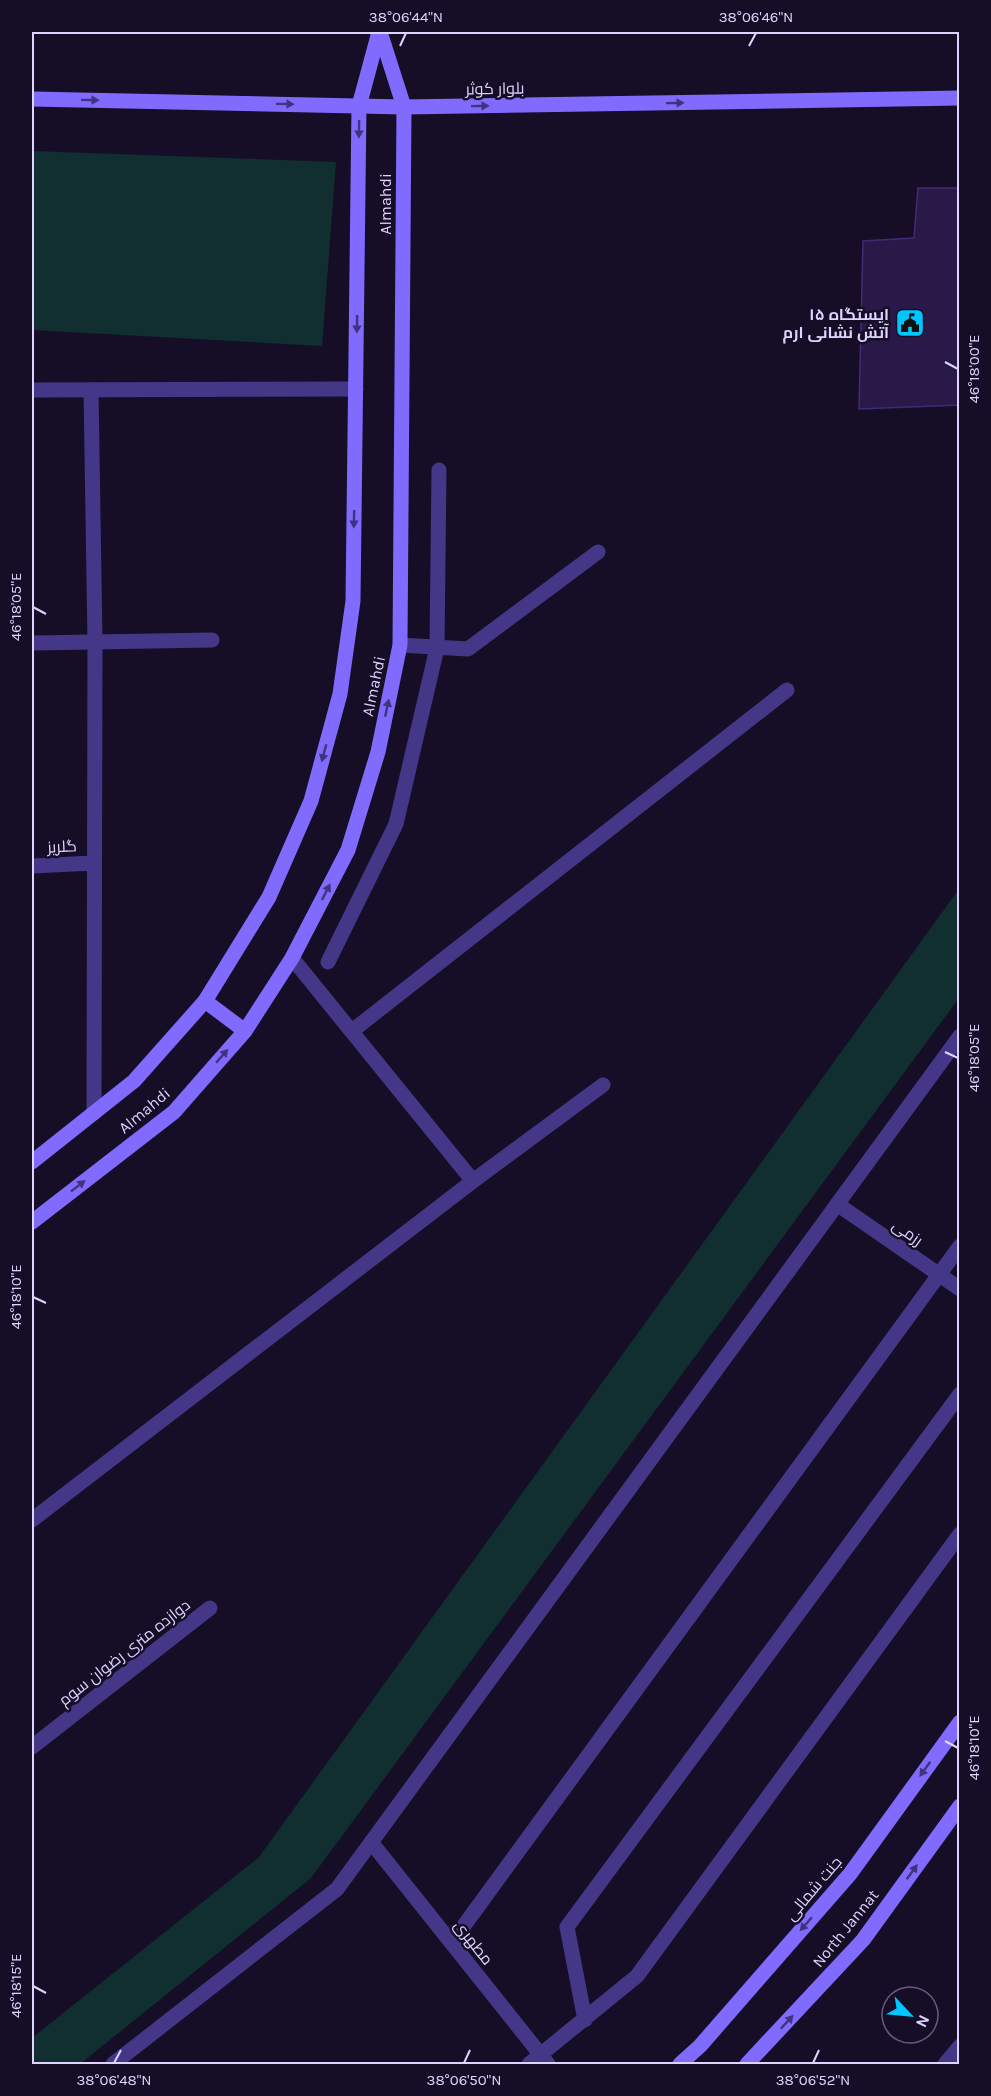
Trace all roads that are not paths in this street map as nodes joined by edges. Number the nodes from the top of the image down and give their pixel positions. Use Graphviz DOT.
graph roads {
  1 [pos="380,32"];
  2 [pos="960,98"];
  3 [pos="32,99"];
  4 [pos="359,106"];
  5 [pos="404,107"];
  6 [pos="356,389"];
  7 [pos="32,390"];
  8 [pos="92,390"];
  9 [pos="439,470"];
  10 [pos="598,552"];
  11 [pos="212,640"];
  12 [pos="95,642"];
  13 [pos="32,643"];
  14 [pos="400,645"];
  15 [pos="437,648"];
  16 [pos="787,690"];
  17 [pos="94,863"];
  18 [pos="32,866"];
  19 [pos="292,957"];
  20 [pos="328,962"];
  21 [pos="205,1001"];
  22 [pos="245,1031"];
  23 [pos="352,1032"];
  24 [pos="960,1036"];
  25 [pos="603,1085"];
  26 [pos="94,1113"];
  27 [pos="32,1162"];
  28 [pos="473,1181"];
  29 [pos="837,1204"];
  30 [pos="32,1222"];
  31 [pos="960,1246"];
  32 [pos="940,1275"];
  33 [pos="960,1289"];
  34 [pos="960,1394"];
  35 [pos="32,1520"];
  36 [pos="960,1534"];
  37 [pos="210,1608"];
  38 [pos="960,1722"];
  39 [pos="32,1747"];
  40 [pos="960,1806"];
  41 [pos="371,1842"];
  42 [pos="452,1942"];
  43 [pos="585,2020"];
  44 [pos="960,2046"];
  45 [pos="540,2062"];
  46 [pos="113,2064"];
  47 [pos="680,2064"];
  48 [pos="747,2064"];
  49 [pos="945,2064"];
  1 -- 4 [label="main road, Almahdi"];
  1 -- 5 [label="main road, Almahdi"];
  5 -- 2 [label="main road, بلوار کوثر, one-way"];
  3 -- 4 [label="main road, بلوار کوثر, one-way"];
  4 -- 5 [label="main road, بلوار کوثر"];
  4 -- 6 [label="main road, Almahdi, one-way"];
  5 -- 14 [label="main road, Almahdi"];
  6 -- 8 [label="street"];
  6 -- 21 [label="main road, Almahdi, one-way"];
  7 -- 8 [label="street"];
  8 -- 12 [label="street"];
  9 -- 15 [label="street"];
  10 -- 15 [label="street"];
  11 -- 12 [label="street"];
  12 -- 13 [label="street"];
  12 -- 17 [label="street"];
  14 -- 15 [label="street"];
  19 -- 14 [label="main road, Almahdi, one-way"];
  15 -- 20 [label="street"];
  16 -- 23 [label="street"];
  17 -- 18 [label="street, گلریز"];
  17 -- 26 [label="street"];
  19 -- 22 [label="main road, Almahdi"];
  19 -- 23 [label="street"];
  21 -- 22 [label="main road"];
  21 -- 26 [label="main road, Almahdi"];
  30 -- 22 [label="main road, Almahdi, one-way"];
  23 -- 28 [label="street"];
  24 -- 29 [label="street"];
  25 -- 28 [label="street"];
  26 -- 27 [label="main road, Almahdi"];
  28 -- 35 [label="street"];
  29 -- 32 [label="street, رزمی"];
  29 -- 41 [label="street"];
  31 -- 32 [label="street"];
  32 -- 33 [label="street, رزمی"];
  32 -- 42 [label="street"];
  34 -- 43 [label="street"];
  36 -- 43 [label="street"];
  37 -- 39 [label="street, دوازده متری رضوان سوم"];
  38 -- 47 [label="main road, جنت شمالی, one-way"];
  48 -- 40 [label="main road, North Jannat, one-way"];
  41 -- 42 [label="street, مطهری"];
  41 -- 46 [label="street"];
  42 -- 45 [label="street, مطهری"];
  43 -- 45 [label="street"];
  44 -- 49 [label="street"];
}
